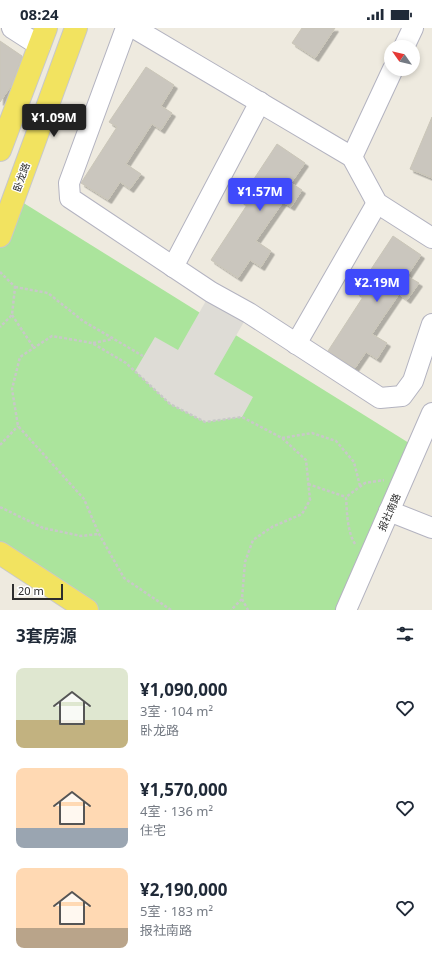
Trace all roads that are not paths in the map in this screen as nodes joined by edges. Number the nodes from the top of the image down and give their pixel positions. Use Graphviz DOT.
graph roads {
  1 [pos="12,28"];
  2 [pos="76,28"];
  3 [pos="126,28"];
  4 [pos="134,28"];
  5 [pos="413,28"];
  6 [pos="43,37"];
  7 [pos="407,40"];
  8 [pos="390,76"];
  9 [pos="260,102"];
  10 [pos="0,150"];
  11 [pos="352,157"];
  12 [pos="377,202"];
  13 [pos="0,236"];
  14 [pos="432,238"];
  15 [pos="173,267"];
  16 [pos="432,324"];
  17 [pos="296,344"];
  18 [pos="432,413"];
  19 [pos="389,511"];
  20 [pos="432,528"];
  21 [pos="0,552"];
  22 [pos="87,610"];
  23 [pos="346,610"];
  1 -- 6 [label="street"];
  2 -- 13 [label="main road, 卧龙路"];
  3 -- 15 [label="street"];
  4 -- 9 [label="street"];
  5 -- 7 [label="street"];
  6 -- 10 [label="main road"];
  8 -- 11 [label="street"];
  9 -- 11 [label="street"];
  9 -- 15 [label="street"];
  11 -- 12 [label="street"];
  12 -- 14 [label="street"];
  12 -- 17 [label="street"];
  15 -- 17 [label="street"];
  16 -- 17 [label="street"];
  18 -- 19 [label="street, 报社南路"];
  19 -- 20 [label="street"];
  19 -- 23 [label="street, 报社南路"];
  21 -- 22 [label="main road"];
}
